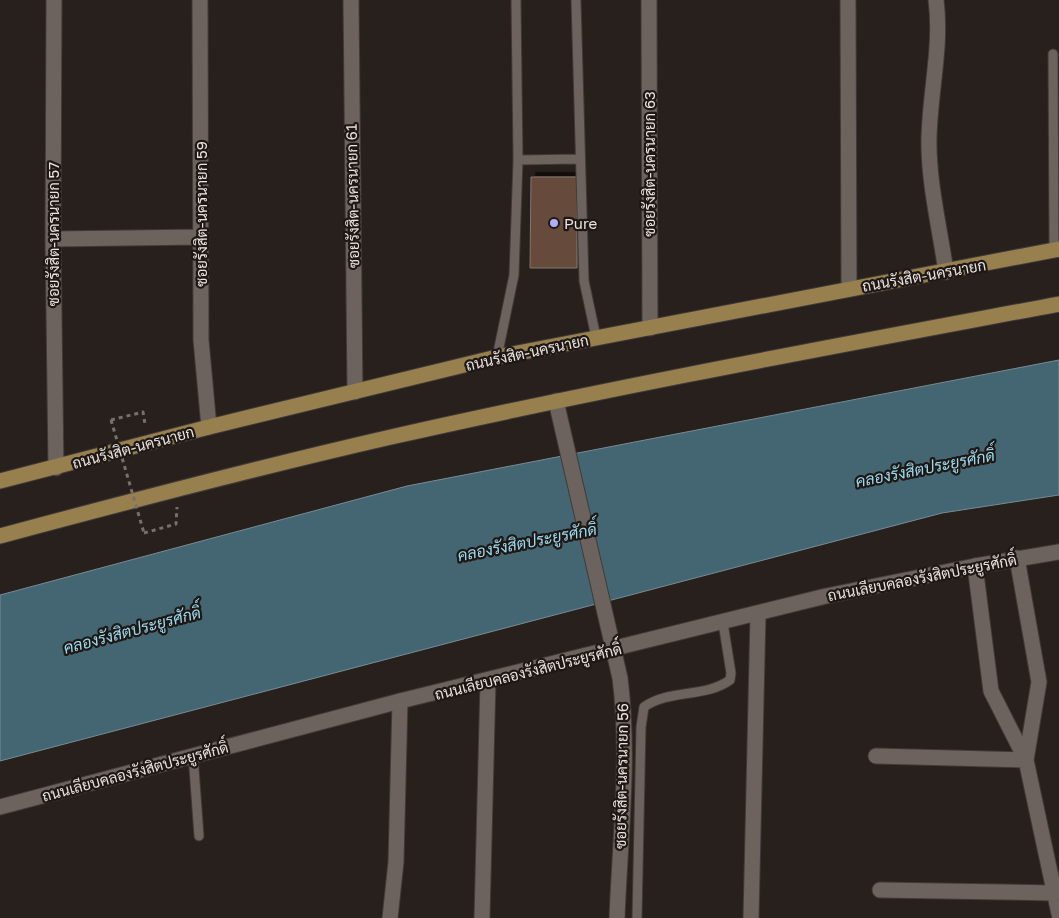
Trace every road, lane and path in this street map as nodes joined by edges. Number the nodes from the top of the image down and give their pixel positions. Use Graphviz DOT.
graph roads {
  1 [pos="54,0"];
  2 [pos="200,0"];
  3 [pos="351,0"];
  4 [pos="516,0"];
  5 [pos="576,0"];
  6 [pos="649,0"];
  7 [pos="848,0"];
  8 [pos="936,0"];
  9 [pos="1053,54"];
  10 [pos="580,159"];
  11 [pos="518,160"];
  12 [pos="200,238"];
  13 [pos="53,239"];
  14 [pos="1056,250"];
  15 [pos="946,272"];
  16 [pos="850,289"];
  17 [pos="1059,304"];
  18 [pos="650,328"];
  19 [pos="596,337"];
  20 [pos="497,357"];
  21 [pos="355,392"];
  22 [pos="556,401"];
  23 [pos="209,427"];
  24 [pos="149,442"];
  25 [pos="56,468"];
  26 [pos="0,481"];
  27 [pos="177,489"];
  28 [pos="0,536"];
  29 [pos="1059,552"];
  30 [pos="1017,558"];
  31 [pos="975,566"];
  32 [pos="758,614"];
  33 [pos="724,623"];
  34 [pos="612,644"];
  35 [pos="488,681"];
  36 [pos="400,701"];
  37 [pos="193,755"];
  38 [pos="876,756"];
  39 [pos="1026,760"];
  40 [pos="0,807"];
  41 [pos="199,836"];
  42 [pos="880,890"];
  43 [pos="1055,893"];
  44 [pos="1059,914"];
  45 [pos="390,918"];
  46 [pos="482,918"];
  47 [pos="617,918"];
  48 [pos="637,918"];
  49 [pos="751,918"];
  1 -- 13 [label="street, ซอยรังสิต-นครนายก 57"];
  2 -- 12 [label="street, ซอยรังสิต-นครนายก 59"];
  3 -- 21 [label="street, ซอยรังสิต-นครนายก 61"];
  4 -- 11 [label="lane"];
  5 -- 10 [label="lane"];
  6 -- 18 [label="street, ซอยรังสิต-นครนายก 63"];
  7 -- 16 [label="street"];
  8 -- 15 [label="street"];
  9 -- 14 [label="lane"];
  10 -- 11 [label="lane"];
  10 -- 19 [label="lane"];
  11 -- 20 [label="lane"];
  12 -- 13 [label="street"];
  12 -- 23 [label="street, ซอยรังสิต-นครนายก 59"];
  13 -- 25 [label="street, ซอยรังสิต-นครนายก 57"];
  14 -- 15 [label="main road, ถนนรังสิต-นครนายก"];
  15 -- 16 [label="main road, ถนนรังสิต-นครนายก"];
  16 -- 18 [label="main road, ถนนรังสิต-นครนายก"];
  17 -- 22 [label="main road"];
  18 -- 19 [label="main road, ถนนรังสิต-นครนายก"];
  19 -- 20 [label="main road, ถนนรังสิต-นครนายก"];
  20 -- 21 [label="main road, ถนนรังสิต-นครนายก"];
  21 -- 23 [label="main road, ถนนรังสิต-นครนายก"];
  22 -- 27 [label="main road"];
  22 -- 34 [label="street, ซอยรังสิต-นครนายก 56"];
  23 -- 24 [label="main road, ถนนรังสิต-นครนายก"];
  24 -- 25 [label="main road, ถนนรังสิต-นครนายก"];
  24 -- 27 [label="path, bridge"];
  25 -- 26 [label="main road, ถนนรังสิต-นครนายก"];
  27 -- 28 [label="main road"];
  29 -- 30 [label="street, ถนนเลียบคลองรังสิตประยูรศักดิ์"];
  30 -- 31 [label="street, ถนนเลียบคลองรังสิตประยูรศักดิ์"];
  30 -- 39 [label="street"];
  31 -- 32 [label="street, ถนนเลียบคลองรังสิตประยูรศักดิ์"];
  31 -- 39 [label="street"];
  32 -- 33 [label="street, ถนนเลียบคลองรังสิตประยูรศักดิ์"];
  32 -- 49 [label="street"];
  33 -- 34 [label="street, ถนนเลียบคลองรังสิตประยูรศักดิ์"];
  33 -- 48 [label="lane"];
  34 -- 35 [label="street, ถนนเลียบคลองรังสิตประยูรศักดิ์"];
  34 -- 47 [label="street, ซอยรังสิต-นครนายก 56"];
  35 -- 36 [label="street, ถนนเลียบคลองรังสิตประยูรศักดิ์"];
  35 -- 46 [label="street"];
  36 -- 37 [label="street, ถนนเลียบคลองรังสิตประยูรศักดิ์"];
  36 -- 45 [label="street"];
  37 -- 40 [label="street, ถนนเลียบคลองรังสิตประยูรศักดิ์"];
  37 -- 41 [label="lane"];
  38 -- 39 [label="street"];
  39 -- 43 [label="street"];
  42 -- 43 [label="street"];
  43 -- 44 [label="street"];
}
